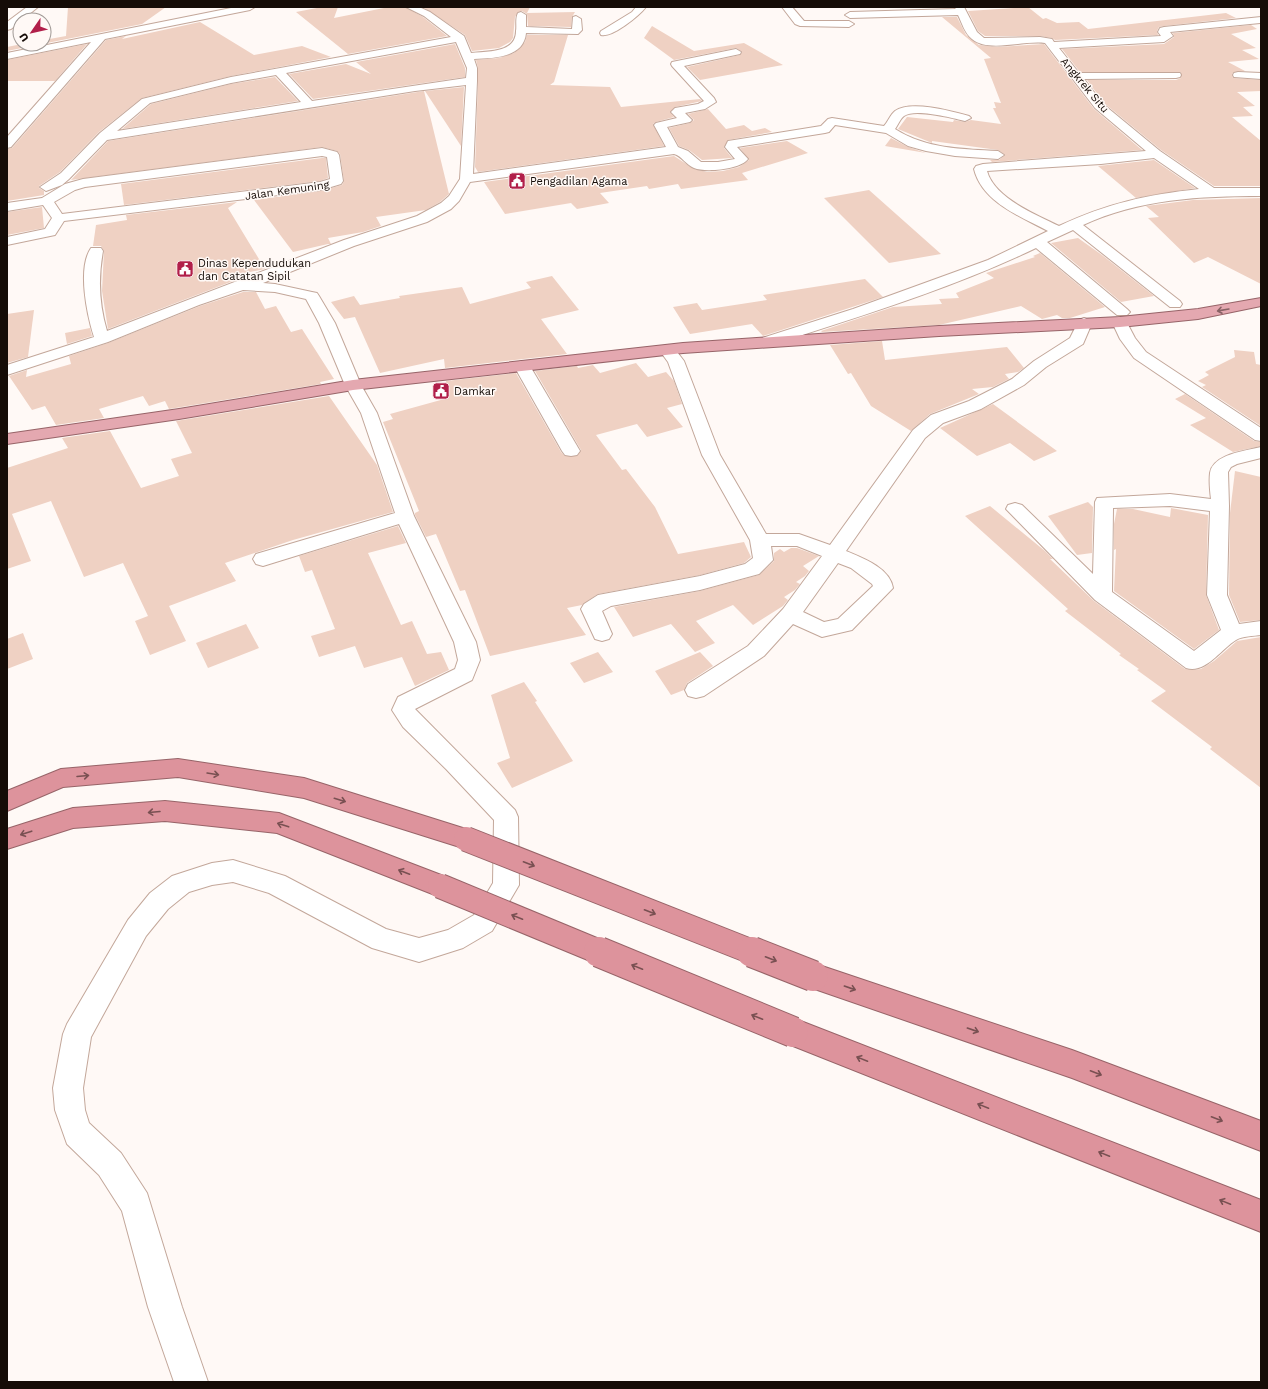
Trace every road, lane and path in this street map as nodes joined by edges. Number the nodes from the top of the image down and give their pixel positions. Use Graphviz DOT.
graph roads {
  1 [pos="33,7"];
  2 [pos="247,7"];
  3 [pos="411,7"];
  4 [pos="641,7"];
  5 [pos="787,7"];
  6 [pos="961,9"];
  7 [pos="521,15"];
  8 [pos="576,20"];
  9 [pos="1260,20"];
  10 [pos="7,27"];
  11 [pos="521,30"];
  12 [pos="605,33"];
  13 [pos="102,36"];
  14 [pos="460,38"];
  15 [pos="1052,45"];
  16 [pos="736,52"];
  17 [pos="7,56"];
  18 [pos="468,57"];
  19 [pos="278,72"];
  20 [pos="1176,75"];
  21 [pos="1238,75"];
  22 [pos="1076,76"];
  23 [pos="1261,76"];
  24 [pos="472,81"];
  25 [pos="309,104"];
  26 [pos="965,118"];
  27 [pos="887,129"];
  28 [pos="103,137"];
  29 [pos="7,144"];
  30 [pos="674,150"];
  31 [pos="1156,154"];
  32 [pos="998,155"];
  33 [pos="117,179"];
  34 [pos="466,179"];
  35 [pos="34,189"];
  36 [pos="1211,192"];
  37 [pos="1261,192"];
  38 [pos="46,201"];
  39 [pos="115,201"];
  40 [pos="7,207"];
  41 [pos="59,218"];
  42 [pos="1073,224"];
  43 [pos="1058,231"];
  44 [pos="7,241"];
  45 [pos="1038,241"];
  46 [pos="96,251"];
  47 [pos="304,260"];
  48 [pos="242,286"];
  49 [pos="1261,288"];
  50 [pos="312,296"];
  51 [pos="1261,302"];
  52 [pos="1175,304"];
  53 [pos="1120,316"];
  54 [pos="1087,323"];
  55 [pos="102,339"];
  56 [pos="762,343"];
  57 [pos="668,351"];
  58 [pos="522,366"];
  59 [pos="7,370"];
  60 [pos="353,385"];
  61 [pos="1261,436"];
  62 [pos="7,439"];
  63 [pos="571,452"];
  64 [pos="1261,452"];
  65 [pos="1220,506"];
  66 [pos="1015,509"];
  67 [pos="406,516"];
  68 [pos="760,540"];
  69 [pos="834,554"];
  70 [pos="264,559"];
  71 [pos="1102,595"];
  72 [pos="790,614"];
  73 [pos="1261,628"];
  74 [pos="1232,632"];
  75 [pos="602,634"];
  76 [pos="696,690"];
  77 [pos="61,778"];
  78 [pos="7,790"];
  79 [pos="7,801"];
  80 [pos="7,840"];
  81 [pos="1261,1136"];
  82 [pos="1261,1216"];
  83 [pos="191,1382"];
  1 -- 10 [label="street"];
  2 -- 13 [label="street"];
  3 -- 14 [label="street"];
  4 -- 12 [label="street"];
  5 -- 6 [label="street"];
  6 -- 15 [label="street, Angkrek Situ"];
  7 -- 11 [label="street"];
  8 -- 11 [label="street"];
  9 -- 15 [label="street"];
  11 -- 18 [label="street"];
  13 -- 17 [label="street"];
  13 -- 29 [label="street"];
  14 -- 18 [label="street"];
  14 -- 19 [label="street"];
  15 -- 22 [label="street, Angkrek Situ"];
  16 -- 30 [label="street"];
  18 -- 24 [label="street"];
  19 -- 25 [label="street"];
  19 -- 28 [label="street"];
  20 -- 22 [label="street"];
  21 -- 23 [label="street"];
  22 -- 31 [label="street, Angkrek Situ"];
  24 -- 25 [label="street"];
  24 -- 34 [label="street"];
  25 -- 28 [label="street"];
  26 -- 27 [label="street"];
  27 -- 30 [label="street"];
  27 -- 32 [label="street"];
  28 -- 35 [label="street"];
  30 -- 34 [label="street"];
  31 -- 36 [label="street, Angkrek Situ"];
  31 -- 43 [label="street"];
  33 -- 38 [label="street, Jalan Kemuning"];
  33 -- 39 [label="street"];
  33 -- 39 [label="street, Jalan Kemuning"];
  34 -- 47 [label="street"];
  36 -- 37 [label="street"];
  36 -- 42 [label="street"];
  38 -- 40 [label="street"];
  38 -- 41 [label="street"];
  39 -- 41 [label="street, Jalan Kemuning"];
  41 -- 44 [label="street"];
  42 -- 43 [label="street"];
  42 -- 52 [label="street"];
  43 -- 45 [label="street"];
  45 -- 53 [label="street"];
  45 -- 56 [label="street"];
  46 -- 55 [label="street"];
  47 -- 48 [label="street"];
  47 -- 50 [label="street"];
  48 -- 50 [label="street"];
  48 -- 55 [label="street"];
  49 -- 52 [label="highway"];
  50 -- 60 [label="street"];
  51 -- 53 [label="highway, one-way"];
  52 -- 53 [label="highway"];
  53 -- 54 [label="highway"];
  53 -- 61 [label="street"];
  54 -- 56 [label="highway"];
  54 -- 69 [label="street"];
  55 -- 59 [label="street"];
  56 -- 57 [label="highway"];
  57 -- 58 [label="highway"];
  57 -- 68 [label="street"];
  58 -- 60 [label="highway"];
  58 -- 63 [label="street"];
  60 -- 62 [label="highway"];
  60 -- 67 [label="street"];
  64 -- 65 [label="street"];
  65 -- 71 [label="street"];
  65 -- 74 [label="street"];
  66 -- 71 [label="street"];
  67 -- 70 [label="street"];
  67 -- 83 [label="street"];
  68 -- 69 [label="street"];
  68 -- 75 [label="street"];
  69 -- 72 [label="street"];
  69 -- 72 [label="street"];
  71 -- 74 [label="street"];
  72 -- 76 [label="street"];
  73 -- 74 [label="street"];
  77 -- 78 [label="highway"];
  77 -- 79 [label="highway"];
  77 -- 81 [label="highway, one-way, bridge"];
  82 -- 80 [label="highway, one-way, bridge"];
}
